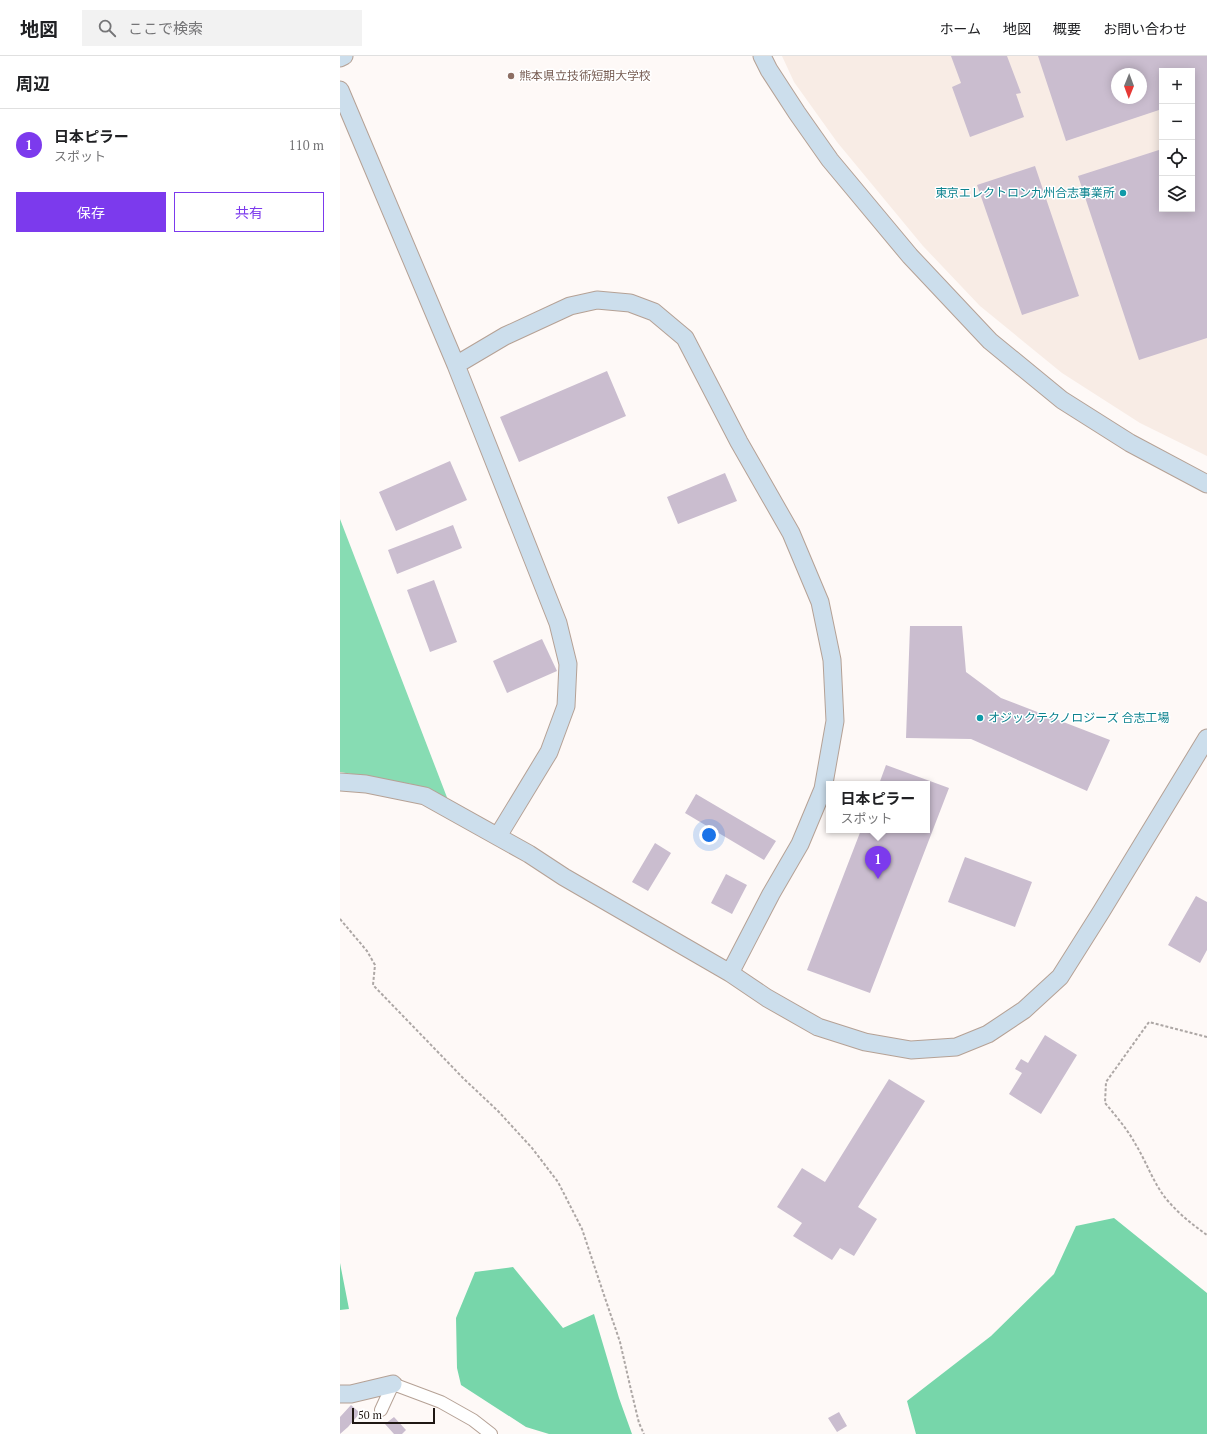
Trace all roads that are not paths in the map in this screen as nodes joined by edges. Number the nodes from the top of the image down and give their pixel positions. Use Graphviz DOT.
graph roads {
  1 [pos="344,56"];
  2 [pos="762,56"];
  3 [pos="340,58"];
  4 [pos="340,90"];
  5 [pos="456,365"];
  6 [pos="1207,484"];
  7 [pos="1207,738"];
  8 [pos="340,782"];
  9 [pos="498,836"];
  10 [pos="730,973"];
  11 [pos="393,1384"];
  12 [pos="340,1394"];
  13 [pos="381,1410"];
  14 [pos="491,1434"];
  1 -- 3 [label="street"];
  2 -- 6 [label="street"];
  4 -- 5 [label="street"];
  5 -- 9 [label="street"];
  5 -- 10 [label="street"];
  7 -- 10 [label="street"];
  8 -- 9 [label="street"];
  9 -- 10 [label="street"];
  11 -- 12 [label="street"];
  11 -- 13 [label="street"];
  11 -- 14 [label="street"];
}
